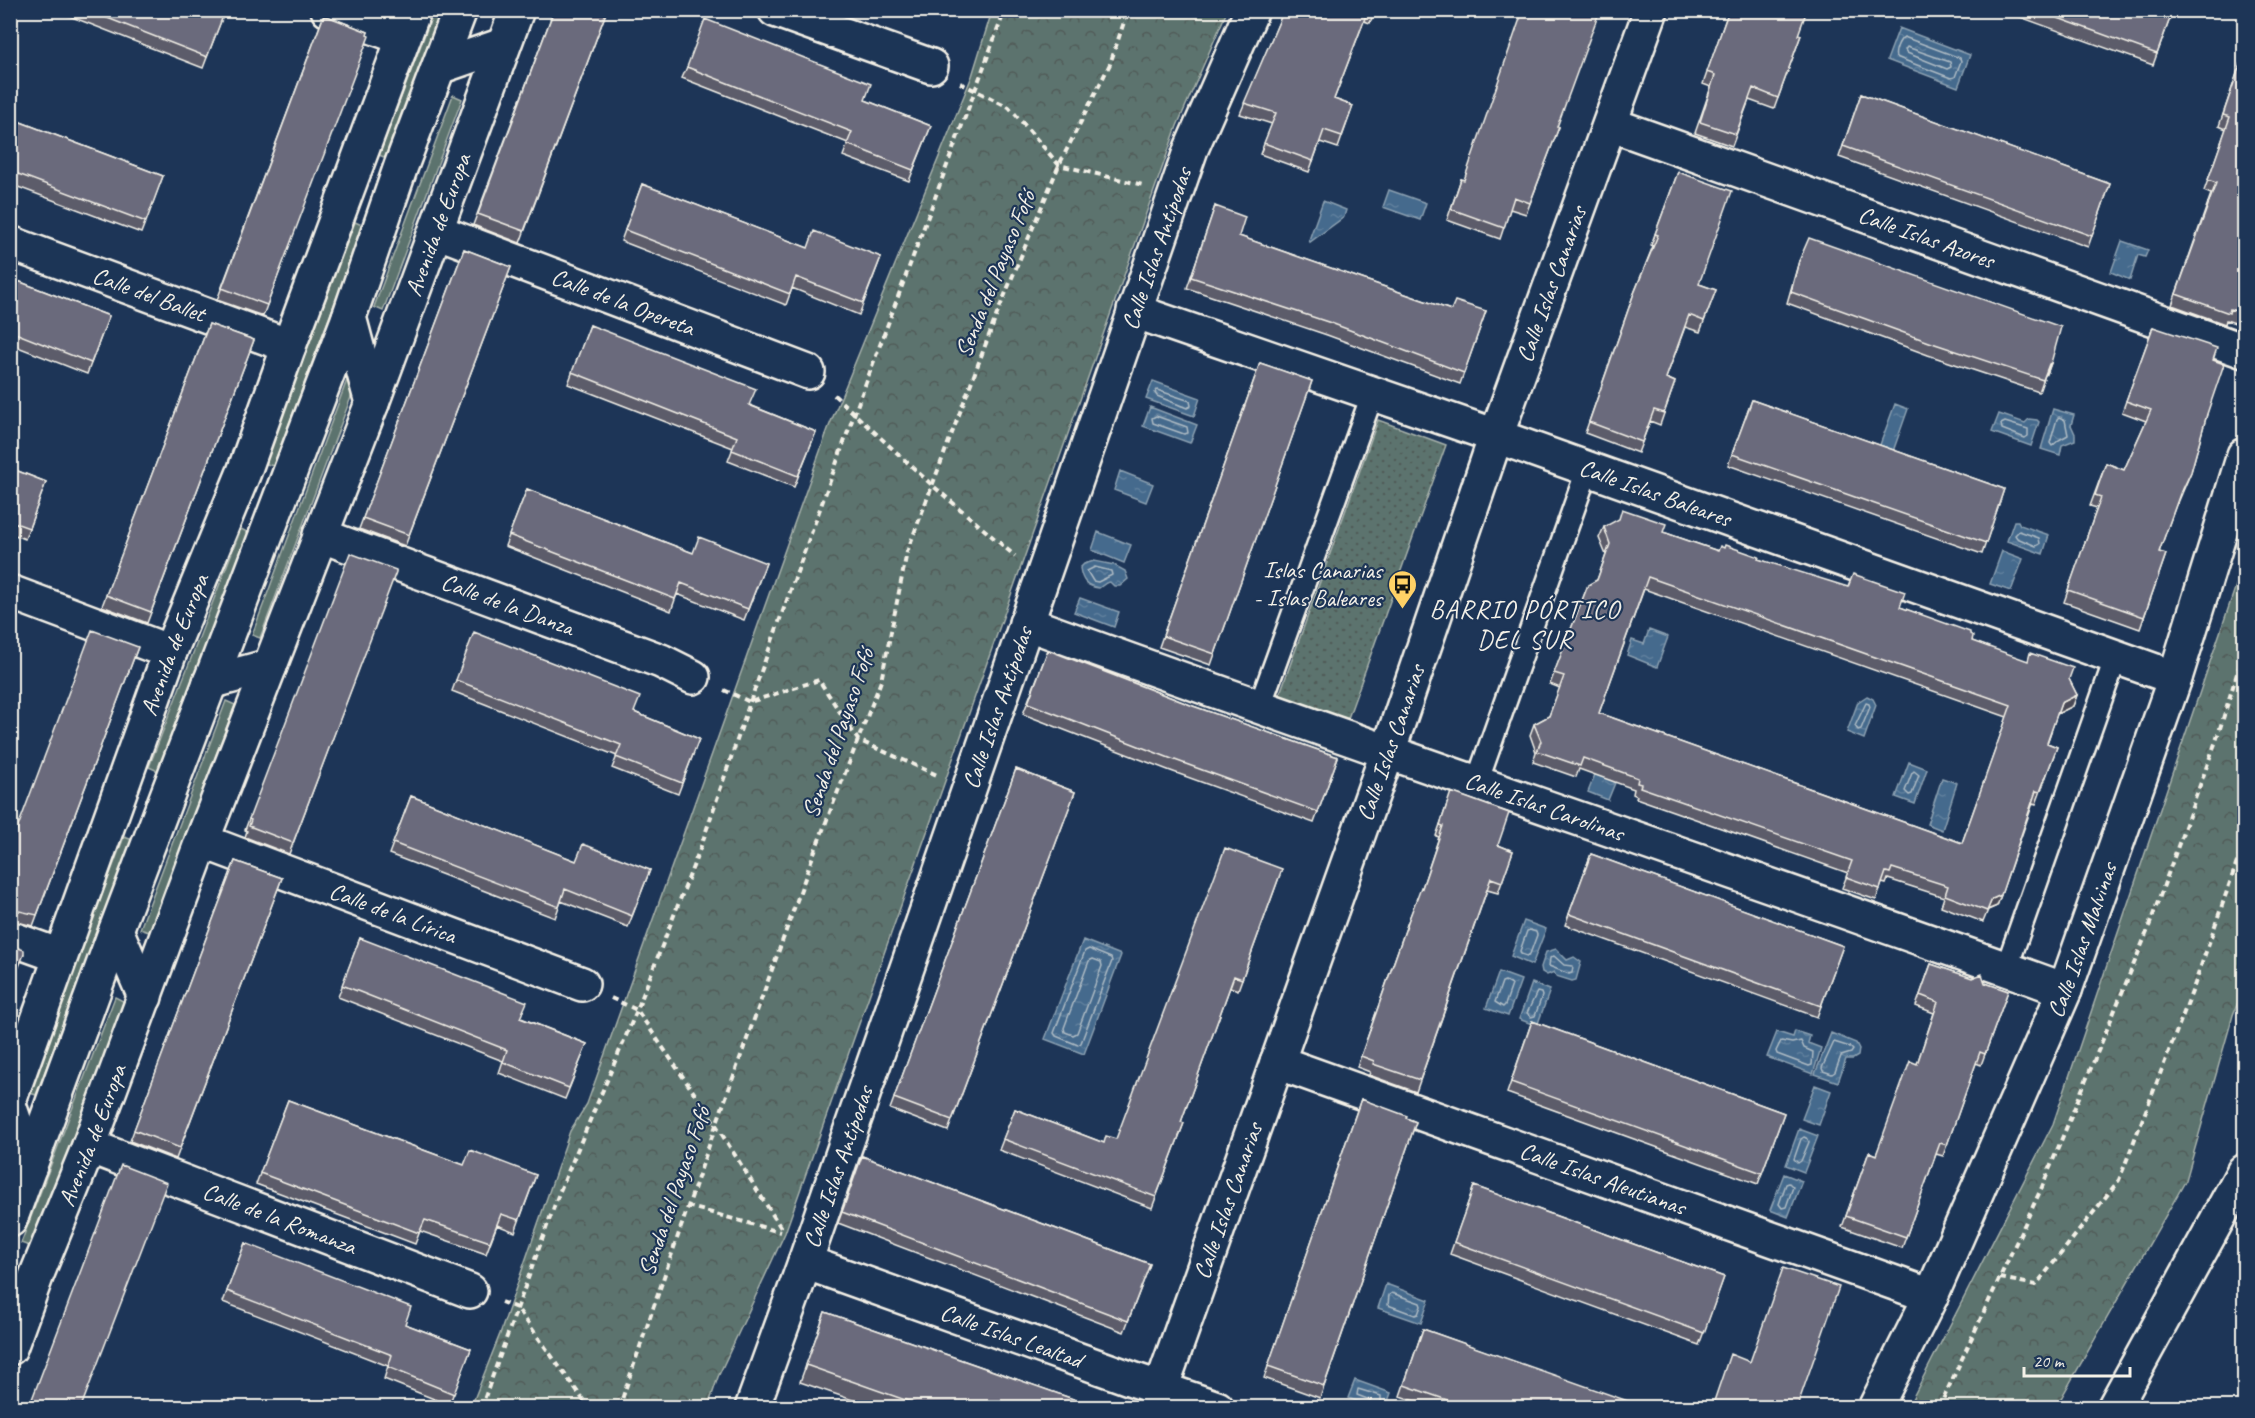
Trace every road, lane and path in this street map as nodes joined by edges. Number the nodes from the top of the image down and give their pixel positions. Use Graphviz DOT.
graph roads {
  1 [pos="328,10"];
  2 [pos="460,10"];
  3 [pos="517,10"];
  4 [pos="775,10"];
  5 [pos="1005,10"];
  6 [pos="1128,10"];
  7 [pos="1252,10"];
  8 [pos="1650,10"];
  9 [pos="409,25"];
  10 [pos="503,45"];
  11 [pos="931,66"];
  12 [pos="439,67"];
  13 [pos="974,90"];
  14 [pos="1610,124"];
  15 [pos="1059,165"];
  16 [pos="401,166"];
  17 [pos="1176,193"];
  18 [pos="345,196"];
  19 [pos="436,231"];
  20 [pos="10,243"];
  21 [pos="1134,311"];
  22 [pos="348,317"];
  23 [pos="289,346"];
  24 [pos="2244,351"];
  25 [pos="808,372"];
  26 [pos="1373,393"];
  27 [pos="372,403"];
  28 [pos="855,412"];
  29 [pos="1496,436"];
  30 [pos="2244,455"];
  31 [pos="1588,468"];
  32 [pos="244,472"];
  33 [pos="932,485"];
  34 [pos="320,535"];
  35 [pos="266,537"];
  36 [pos="1045,568"];
  37 [pos="10,592"];
  38 [pos="1026,623"];
  39 [pos="2244,651"];
  40 [pos="170,652"];
  41 [pos="2116,657"];
  42 [pos="270,666"];
  43 [pos="693,677"];
  44 [pos="2175,678"];
  45 [pos="210,682"];
  46 [pos="750,702"];
  47 [pos="1259,708"];
  48 [pos="858,740"];
  49 [pos="1387,751"];
  50 [pos="973,777"];
  51 [pos="1477,782"];
  52 [pos="166,795"];
  53 [pos="110,820"];
  54 [pos="202,841"];
  55 [pos="2244,842"];
  56 [pos="116,930"];
  57 [pos="10,938"];
  58 [pos="60,956"];
  59 [pos="2006,969"];
  60 [pos="582,984"];
  61 [pos="2065,990"];
  62 [pos="145,997"];
  63 [pos="637,1010"];
  64 [pos="1276,1062"];
  65 [pos="10,1098"];
  66 [pos="10,1108"];
  67 [pos="716,1125"];
  68 [pos="89,1146"];
  69 [pos="30,1166"];
  70 [pos="2244,1171"];
  71 [pos="687,1206"];
  72 [pos="10,1220"];
  73 [pos="805,1262"];
  74 [pos="2000,1278"];
  75 [pos="24,1282"];
  76 [pos="470,1291"];
  77 [pos="1931,1296"];
  78 [pos="517,1308"];
  79 [pos="10,1348"];
  80 [pos="1158,1398"];
  81 [pos="481,1407"];
  82 [pos="589,1407"];
  83 [pos="619,1407"];
  84 [pos="752,1407"];
  85 [pos="1217,1407"];
  86 [pos="1875,1407"];
  87 [pos="1939,1407"];
  88 [pos="2114,1407"];
  1 -- 9 [label="main road"];
  2 -- 12 [label="main road, Avenida de Europa"];
  3 -- 10 [label="main road, Avenida de Europa"];
  4 -- 11 [label="main road"];
  5 -- 13 [label="path"];
  6 -- 15 [label="path, Senda del Payaso Fofó"];
  7 -- 17 [label="main road, Calle Islas Antípodas"];
  8 -- 14 [label="main road, Calle Islas Canarias"];
  9 -- 18 [label="main road, Avenida de Europa"];
  10 -- 12 [label="main road"];
  10 -- 19 [label="main road, Avenida de Europa"];
  12 -- 16 [label="main road, Avenida de Europa"];
  13 -- 15 [label="path"];
  13 -- 28 [label="path"];
  14 -- 24 [label="main road, Calle Islas Azores"];
  14 -- 29 [label="main road, Calle Islas Canarias"];
  15 -- 17 [label="path"];
  15 -- 33 [label="path, Senda del Payaso Fofó"];
  16 -- 18 [label="main road"];
  16 -- 22 [label="main road, Avenida de Europa"];
  17 -- 21 [label="main road, Calle Islas Antípodas"];
  18 -- 23 [label="main road, Avenida de Europa"];
  19 -- 25 [label="main road, Calle de la Opereta"];
  19 -- 27 [label="main road, Avenida de Europa"];
  20 -- 23 [label="main road, Calle del Ballet"];
  21 -- 26 [label="main road, Calle Islas Baleares"];
  21 -- 36 [label="main road, Calle Islas Antípodas"];
  22 -- 27 [label="main road"];
  22 -- 35 [label="main road, Avenida de Europa"];
  23 -- 32 [label="main road, Avenida de Europa"];
  26 -- 29 [label="main road, Calle Islas Baleares"];
  26 -- 47 [label="lane"];
  27 -- 34 [label="main road, Avenida de Europa"];
  28 -- 33 [label="path"];
  28 -- 46 [label="path"];
  29 -- 31 [label="main road, Calle Islas Baleares"];
  29 -- 49 [label="main road, Calle Islas Canarias"];
  30 -- 44 [label="main road, Calle Islas Malvinas"];
  31 -- 41 [label="main road, Calle Islas Baleares"];
  31 -- 51 [label="lane"];
  32 -- 35 [label="main road"];
  32 -- 40 [label="main road, Avenida de Europa"];
  33 -- 36 [label="path"];
  33 -- 48 [label="path, Senda del Payaso Fofó"];
  34 -- 42 [label="main road, Avenida de Europa"];
  34 -- 43 [label="main road, Calle de la Danza"];
  35 -- 45 [label="main road, Avenida de Europa"];
  36 -- 38 [label="main road, Calle Islas Antípodas"];
  37 -- 40 [label="main road"];
  38 -- 47 [label="main road, Calle Islas Carolinas"];
  38 -- 50 [label="main road, Calle Islas Antípodas"];
  39 -- 74 [label="path"];
  40 -- 53 [label="main road, Avenida de Europa"];
  41 -- 44 [label="main road, Calle Islas Baleares"];
  41 -- 59 [label="lane"];
  42 -- 45 [label="main road, Avenida de Europa"];
  42 -- 54 [label="main road, Avenida de Europa"];
  43 -- 46 [label="path"];
  44 -- 61 [label="main road, Calle Islas Malvinas"];
  45 -- 52 [label="main road, Avenida de Europa"];
  46 -- 48 [label="path"];
  46 -- 63 [label="path"];
  47 -- 49 [label="main road, Calle Islas Carolinas"];
  48 -- 50 [label="path"];
  48 -- 67 [label="path, Senda del Payaso Fofó"];
  49 -- 51 [label="main road, Calle Islas Carolinas"];
  49 -- 64 [label="main road, Calle Islas Canarias"];
  50 -- 73 [label="main road, Calle Islas Antípodas"];
  51 -- 59 [label="main road, Calle Islas Carolinas"];
  52 -- 53 [label="main road"];
  52 -- 56 [label="main road, Avenida de Europa"];
  53 -- 58 [label="main road, Avenida de Europa"];
  54 -- 60 [label="main road, Calle de la Lírica"];
  54 -- 62 [label="main road, Avenida de Europa"];
  55 -- 74 [label="path"];
  56 -- 62 [label="main road"];
  56 -- 69 [label="main road, Avenida de Europa"];
  57 -- 58 [label="main road"];
  58 -- 65 [label="main road, Avenida de Europa"];
  59 -- 61 [label="main road, Calle Islas Carolinas"];
  60 -- 63 [label="path"];
  61 -- 77 [label="main road, Calle Islas Malvinas"];
  62 -- 68 [label="main road, Avenida de Europa"];
  63 -- 67 [label="path"];
  63 -- 78 [label="path"];
  64 -- 77 [label="main road, Calle Islas Aleutianas"];
  64 -- 80 [label="main road, Calle Islas Canarias"];
  66 -- 69 [label="main road, Avenida de Europa"];
  67 -- 71 [label="path, Senda del Payaso Fofó"];
  67 -- 71 [label="path"];
  68 -- 75 [label="main road, Avenida de Europa"];
  68 -- 76 [label="main road, Calle de la Romanza"];
  69 -- 72 [label="main road, Avenida de Europa"];
  70 -- 88 [label="main road"];
  71 -- 83 [label="path, Senda del Payaso Fofó"];
  73 -- 80 [label="main road, Calle Islas Lealtad"];
  73 -- 84 [label="main road, Calle Islas Antípodas"];
  74 -- 87 [label="path"];
  75 -- 79 [label="main road, Avenida de Europa"];
  76 -- 78 [label="path"];
  77 -- 86 [label="main road, Calle Islas Malvinas"];
  78 -- 81 [label="path"];
  78 -- 82 [label="path"];
  80 -- 85 [label="main road, Calle Islas Lealtad"];
}
